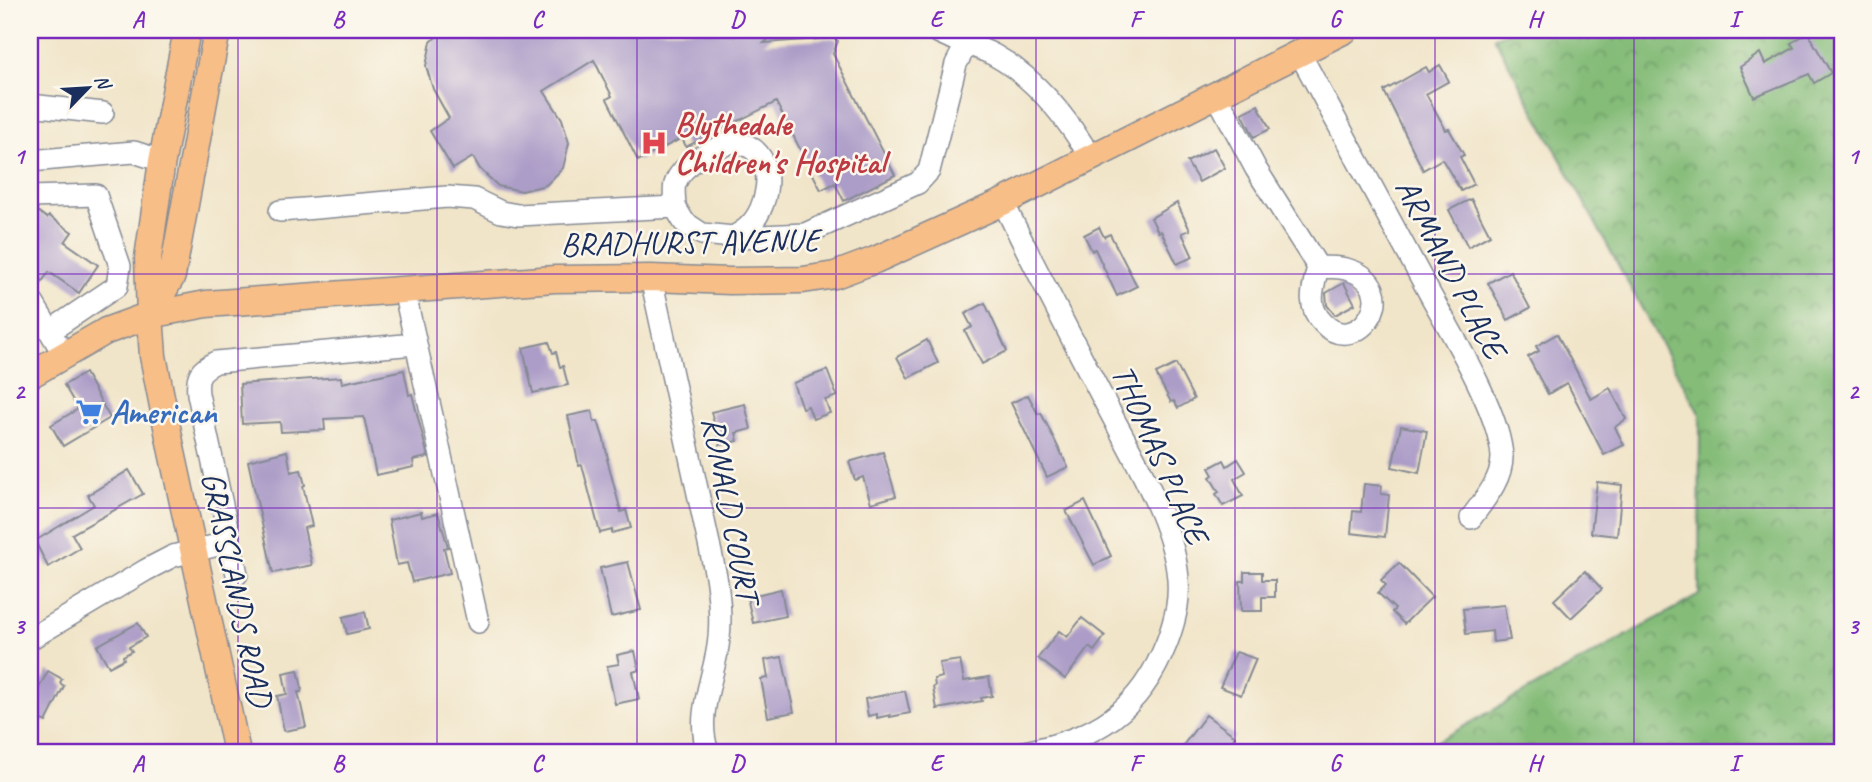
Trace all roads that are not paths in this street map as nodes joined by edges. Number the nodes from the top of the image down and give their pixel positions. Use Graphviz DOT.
graph roads {
  1 [pos="187,30"];
  2 [pos="217,30"];
  3 [pos="934,30"];
  4 [pos="1345,30"];
  5 [pos="966,45"];
  6 [pos="1299,52"];
  7 [pos="1216,94"];
  8 [pos="30,105"];
  9 [pos="103,113"];
  10 [pos="31,156"];
  11 [pos="1091,158"];
  12 [pos="162,161"];
  13 [pos="30,197"];
  14 [pos="1003,202"];
  15 [pos="675,207"];
  16 [pos="280,211"];
  17 [pos="734,237"];
  18 [pos="1318,267"];
  19 [pos="651,278"];
  20 [pos="404,290"];
  21 [pos="30,298"];
  22 [pos="150,315"];
  23 [pos="57,342"];
  24 [pos="415,344"];
  25 [pos="30,374"];
  26 [pos="1471,518"];
  27 [pos="230,542"];
  28 [pos="193,551"];
  29 [pos="237,574"];
  30 [pos="478,622"];
  31 [pos="30,639"];
  32 [pos="237,752"];
  33 [pos="708,752"];
  34 [pos="1024,752"];
  1 -- 12 [label="main road, GRASSLANDS ROAD"];
  2 -- 22 [label="main road"];
  3 -- 5 [label="street"];
  4 -- 6 [label="main road, BRADHURST AVENUE"];
  5 -- 11 [label="street"];
  5 -- 17 [label="street"];
  6 -- 7 [label="main road, BRADHURST AVENUE"];
  6 -- 26 [label="street, ARMAND PLACE"];
  7 -- 11 [label="main road, BRADHURST AVENUE"];
  7 -- 18 [label="street"];
  8 -- 9 [label="street"];
  10 -- 12 [label="street"];
  11 -- 14 [label="main road, BRADHURST AVENUE"];
  12 -- 22 [label="main road, GRASSLANDS ROAD"];
  13 -- 23 [label="street"];
  14 -- 19 [label="main road, BRADHURST AVENUE"];
  14 -- 34 [label="street, THOMAS PLACE"];
  15 -- 16 [label="street"];
  15 -- 17 [label="street"];
  15 -- 17 [label="street"];
  19 -- 20 [label="main road, BRADHURST AVENUE"];
  19 -- 33 [label="street, RONALD COURT"];
  20 -- 22 [label="main road, BRADHURST AVENUE"];
  20 -- 24 [label="street"];
  21 -- 23 [label="street"];
  22 -- 23 [label="main road, BRADHURST AVENUE"];
  22 -- 28 [label="main road, GRASSLANDS ROAD"];
  23 -- 25 [label="main road, BRADHURST AVENUE"];
  24 -- 27 [label="street"];
  24 -- 30 [label="street"];
  27 -- 28 [label="street"];
  27 -- 29 [label="street"];
  28 -- 31 [label="street"];
  28 -- 32 [label="main road, GRASSLANDS ROAD"];
}
